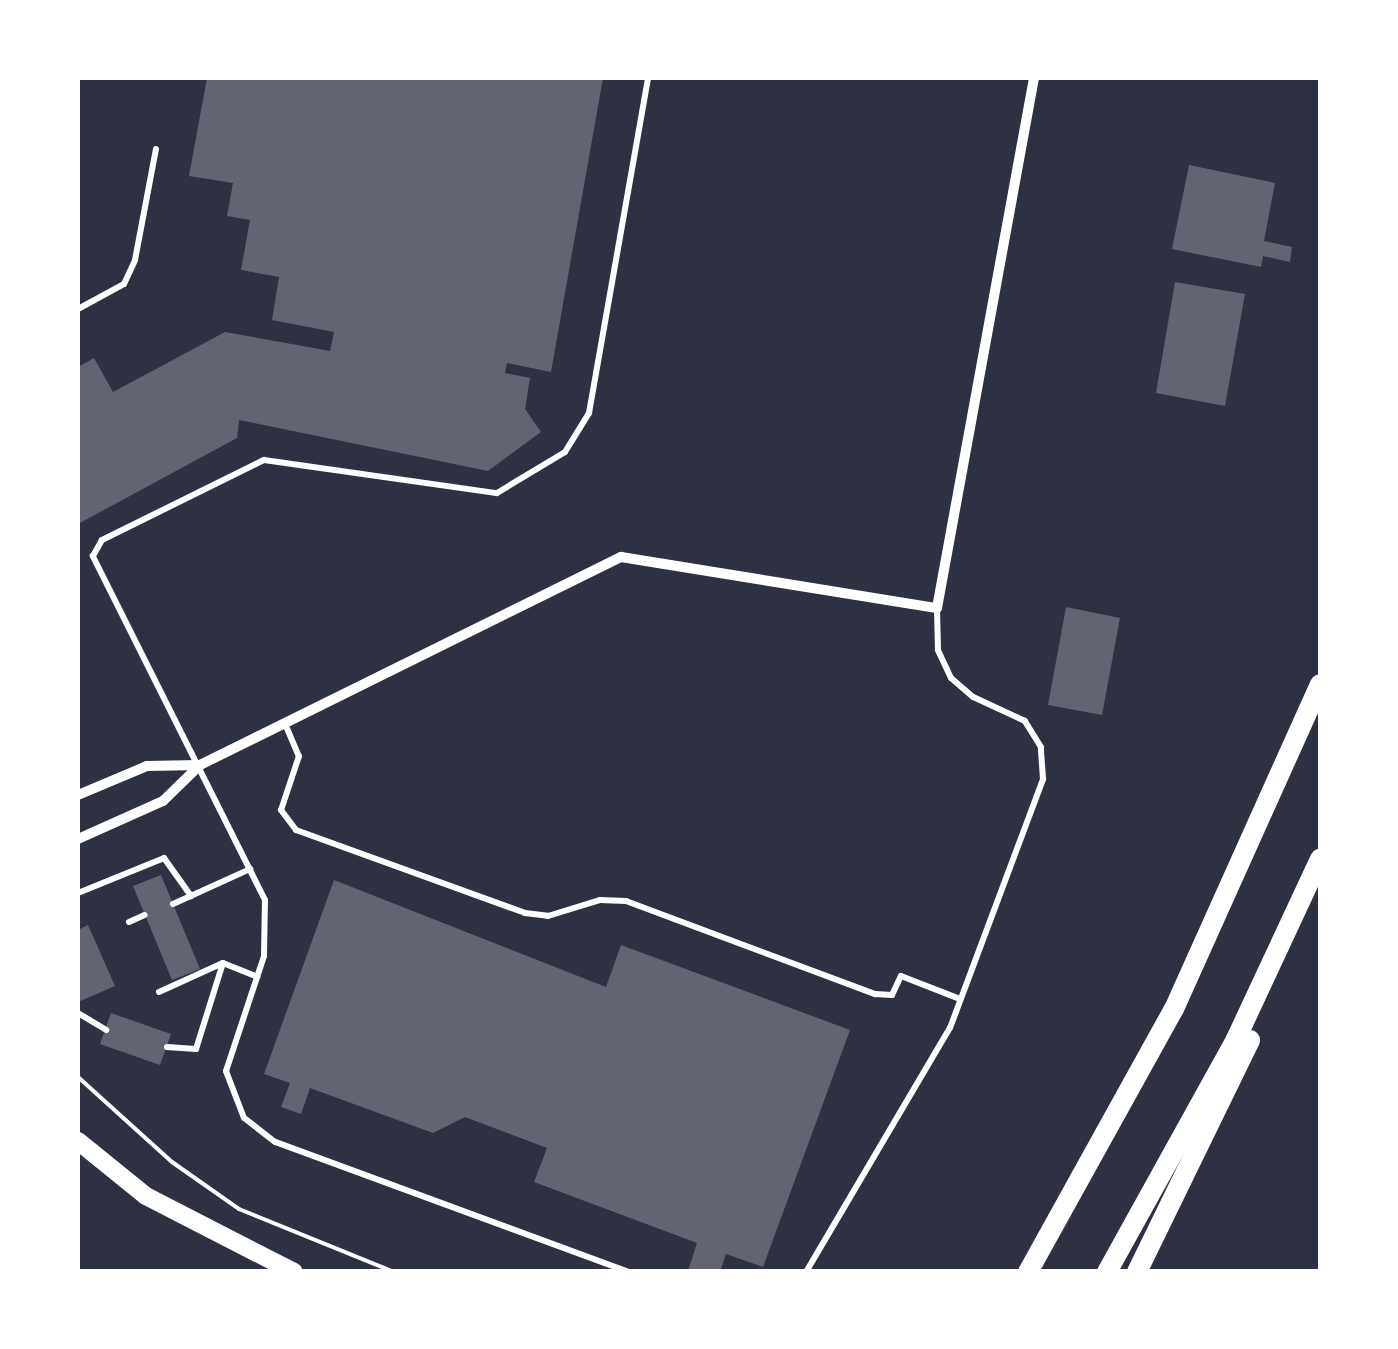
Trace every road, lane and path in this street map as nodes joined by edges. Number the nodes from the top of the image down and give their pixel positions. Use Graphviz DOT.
graph roads {
  1 [pos="648,78"];
  2 [pos="1034,78"];
  3 [pos="156,149"];
  4 [pos="78,309"];
  5 [pos="938,608"];
  6 [pos="1320,684"];
  7 [pos="286,726"];
  8 [pos="200,765"];
  9 [pos="78,794"];
  10 [pos="78,839"];
  11 [pos="1320,859"];
  12 [pos="250,869"];
  13 [pos="1320,877"];
  14 [pos="78,892"];
  15 [pos="192,896"];
  16 [pos="173,904"];
  17 [pos="145,916"];
  18 [pos="129,922"];
  19 [pos="223,962"];
  20 [pos="257,976"];
  21 [pos="160,992"];
  22 [pos="960,1000"];
  23 [pos="78,1014"];
  24 [pos="106,1030"];
  25 [pos="167,1046"];
  26 [pos="78,1077"];
  27 [pos="78,1142"];
  28 [pos="294,1272"];
  29 [pos="394,1272"];
  30 [pos="629,1272"];
  31 [pos="806,1272"];
  32 [pos="1028,1272"];
  33 [pos="1107,1272"];
  34 [pos="1137,1272"];
  1 -- 8 [label="lane"];
  2 -- 5 [label="street"];
  3 -- 4 [label="lane"];
  5 -- 7 [label="street"];
  5 -- 22 [label="lane"];
  6 -- 32 [label="main road"];
  7 -- 8 [label="street"];
  7 -- 22 [label="lane"];
  8 -- 9 [label="street"];
  8 -- 10 [label="street"];
  8 -- 12 [label="lane"];
  11 -- 33 [label="main road"];
  12 -- 15 [label="lane"];
  12 -- 20 [label="lane"];
  13 -- 34 [label="main road"];
  14 -- 15 [label="lane"];
  15 -- 16 [label="lane"];
  17 -- 18 [label="lane"];
  19 -- 20 [label="lane"];
  19 -- 21 [label="lane"];
  19 -- 25 [label="lane"];
  20 -- 30 [label="lane"];
  22 -- 31 [label="lane"];
  23 -- 24 [label="lane"];
  26 -- 29 [label="path"];
  27 -- 28 [label="street"];
}
